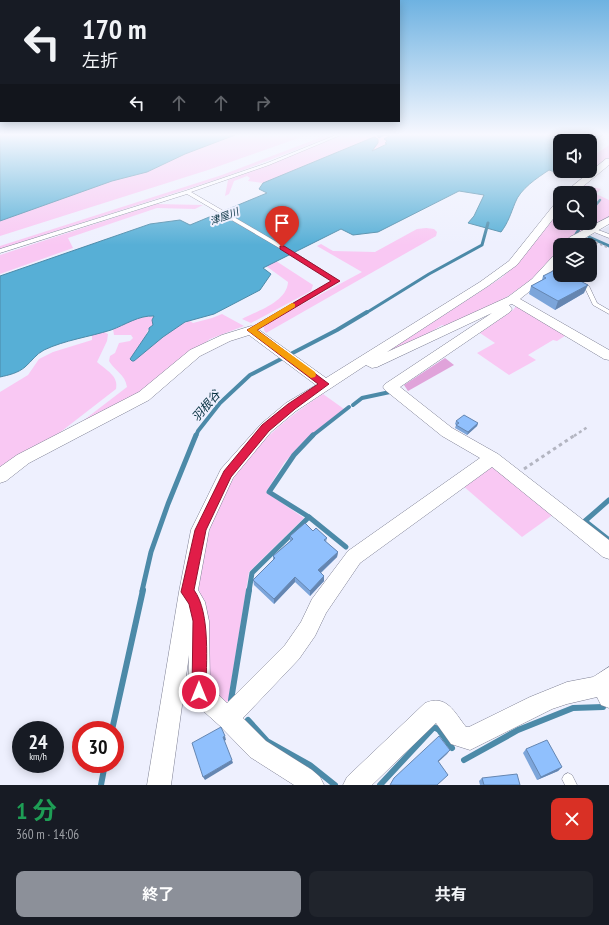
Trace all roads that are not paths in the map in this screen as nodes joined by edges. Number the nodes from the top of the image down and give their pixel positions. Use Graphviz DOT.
graph roads {
  1 [pos="246,172"];
  2 [pos="598,172"];
  3 [pos="578,186"];
  4 [pos="187,192"];
  5 [pos="553,211"];
  6 [pos="609,220"];
  7 [pos="597,226"];
  8 [pos="589,230"];
  9 [pos="594,230"];
  10 [pos="609,236"];
  11 [pos="576,238"];
  12 [pos="0,251"];
  13 [pos="553,267"];
  14 [pos="577,282"];
  15 [pos="507,301"];
  16 [pos="609,312"];
  17 [pos="255,333"];
  18 [pos="609,356"];
  19 [pos="351,369"];
  20 [pos="320,381"];
  21 [pos="492,458"];
  22 [pos="0,476"];
  23 [pos="609,551"];
  24 [pos="188,592"];
  25 [pos="607,687"];
  26 [pos="228,718"];
  27 [pos="158,785"];
  28 [pos="312,785"];
  29 [pos="355,785"];
  1 -- 4 [label="lane"];
  2 -- 3 [label="street"];
  4 -- 12 [label="lane"];
  4 -- 17 [label="lane"];
  5 -- 19 [label="street"];
  6 -- 7 [label="street"];
  8 -- 11 [label="street"];
  9 -- 10 [label="lane"];
  13 -- 15 [label="street"];
  14 -- 16 [label="lane"];
  15 -- 18 [label="street"];
  15 -- 19 [label="street"];
  15 -- 21 [label="street"];
  17 -- 20 [label="street"];
  17 -- 22 [label="street"];
  19 -- 20 [label="street"];
  20 -- 24 [label="street"];
  21 -- 23 [label="street"];
  21 -- 26 [label="street"];
  24 -- 26 [label="street"];
  24 -- 27 [label="street"];
  25 -- 29 [label="street"];
  26 -- 28 [label="street"];
}
